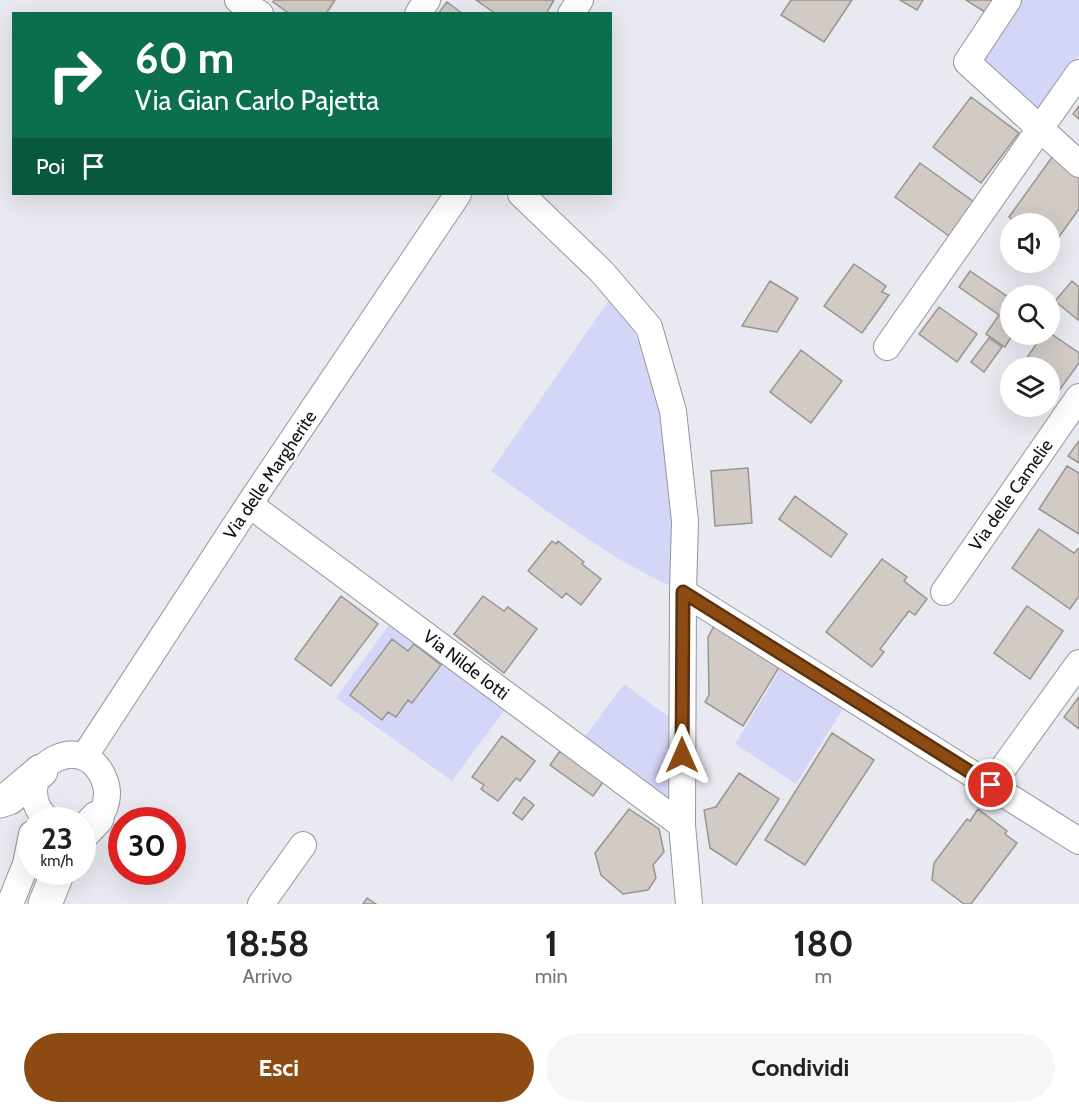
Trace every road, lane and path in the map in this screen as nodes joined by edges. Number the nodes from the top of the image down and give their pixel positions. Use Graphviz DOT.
graph roads {
  1 [pos="1008,0"];
  2 [pos="1079,73"];
  3 [pos="1040,129"];
  4 [pos="1079,165"];
  5 [pos="457,195"];
  6 [pos="522,195"];
  7 [pos="887,347"];
  8 [pos="1079,398"];
  9 [pos="250,505"];
  10 [pos="683,592"];
  11 [pos="944,592"];
  12 [pos="1079,663"];
  13 [pos="84,757"];
  14 [pos="40,771"];
  15 [pos="991,785"];
  16 [pos="0,801"];
  17 [pos="37,807"];
  18 [pos="96,816"];
  19 [pos="682,825"];
  20 [pos="1079,841"];
  21 [pos="303,845"];
  22 [pos="19,885"];
  23 [pos="53,885"];
  24 [pos="10,904"];
  25 [pos="45,904"];
  26 [pos="261,904"];
  27 [pos="690,904"];
  1 -- 3 [label="street"];
  2 -- 3 [label="street"];
  3 -- 4 [label="street"];
  3 -- 7 [label="street"];
  5 -- 9 [label="street, Via delle Margherite"];
  6 -- 10 [label="street"];
  8 -- 11 [label="street, Via delle Camelie"];
  9 -- 13 [label="street, Via delle Margherite"];
  9 -- 19 [label="street, Via Nilde Iotti"];
  10 -- 15 [label="street"];
  10 -- 19 [label="street"];
  12 -- 15 [label="street"];
  13 -- 14 [label="street"];
  13 -- 18 [label="street"];
  14 -- 16 [label="highway"];
  14 -- 17 [label="street"];
  15 -- 20 [label="street"];
  19 -- 27 [label="street"];
  21 -- 26 [label="street"];
  22 -- 24 [label="street"];
  23 -- 25 [label="highway"];
}
